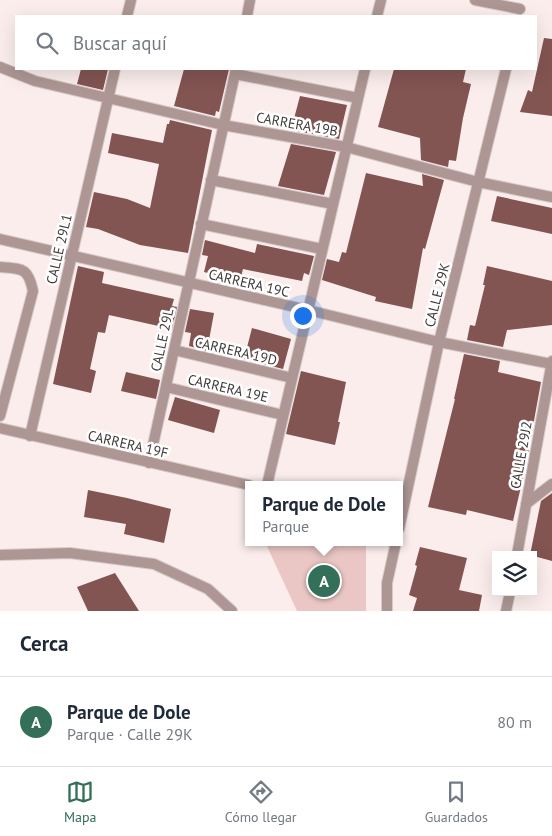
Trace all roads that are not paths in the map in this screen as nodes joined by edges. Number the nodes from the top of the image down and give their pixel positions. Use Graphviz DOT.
graph roads {
  1 [pos="131,0"];
  2 [pos="250,0"];
  3 [pos="381,0"];
  4 [pos="475,0"];
  5 [pos="520,9"];
  6 [pos="127,15"];
  7 [pos="247,15"];
  8 [pos="377,15"];
  9 [pos="0,66"];
  10 [pos="115,70"];
  11 [pos="365,70"];
  12 [pos="506,70"];
  13 [pos="235,71"];
  14 [pos="109,98"];
  15 [pos="358,98"];
  16 [pos="223,125"];
  17 [pos="346,147"];
  18 [pos="211,180"];
  19 [pos="478,182"];
  20 [pos="552,197"];
  21 [pos="333,204"];
  22 [pos="201,224"];
  23 [pos="0,239"];
  24 [pos="322,249"];
  25 [pos="72,255"];
  26 [pos="0,267"];
  27 [pos="188,283"];
  28 [pos="308,310"];
  29 [pos="440,342"];
  30 [pos="174,350"];
  31 [pos="552,363"];
  32 [pos="292,378"];
  33 [pos="166,387"];
  34 [pos="283,415"];
  35 [pos="0,416"];
  36 [pos="0,428"];
  37 [pos="30,436"];
  38 [pos="149,463"];
  39 [pos="268,481"];
  40 [pos="245,484"];
  41 [pos="552,484"];
  42 [pos="526,504"];
  43 [pos="403,511"];
  44 [pos="395,546"];
  45 [pos="518,551"];
  46 [pos="0,555"];
  47 [pos="509,596"];
  48 [pos="232,611"];
  49 [pos="387,611"];
  50 [pos="506,611"];
  1 -- 6 [label="street"];
  2 -- 7 [label="street"];
  3 -- 8 [label="street"];
  4 -- 5 [label="street"];
  9 -- 14 [label="street, CARRERA 19B"];
  10 -- 14 [label="street, CALLE 29L1"];
  11 -- 15 [label="street"];
  12 -- 19 [label="street, CALLE 29K"];
  13 -- 15 [label="street, CALLE 29L"];
  13 -- 16 [label="street, CALLE 29L"];
  14 -- 16 [label="street, CARRERA 19B"];
  14 -- 25 [label="street, CALLE 29L1"];
  15 -- 17 [label="street"];
  16 -- 17 [label="street, CARRERA 19B"];
  16 -- 18 [label="street, CALLE 29L"];
  17 -- 19 [label="street, CARRERA 19B"];
  17 -- 21 [label="street"];
  18 -- 21 [label="street"];
  18 -- 22 [label="street, CALLE 29L"];
  19 -- 20 [label="street, CARRERA 19B"];
  19 -- 29 [label="street, CALLE 29K"];
  21 -- 24 [label="street"];
  22 -- 24 [label="street"];
  22 -- 27 [label="street, CALLE 29L"];
  23 -- 25 [label="street, CARRERA 19C"];
  24 -- 28 [label="street"];
  25 -- 27 [label="street, CARRERA 19C"];
  25 -- 37 [label="street, CALLE 29L1"];
  26 -- 35 [label="street"];
  27 -- 28 [label="street, CARRERA 19C"];
  27 -- 30 [label="street, CALLE 29L"];
  28 -- 29 [label="street, CARRERA 19C"];
  28 -- 32 [label="street"];
  29 -- 31 [label="street, CARRERA 19C"];
  29 -- 43 [label="street, CALLE 29K"];
  30 -- 32 [label="street, CARRERA 19D"];
  30 -- 33 [label="street, CALLE 29L"];
  31 -- 42 [label="street, CALLE 29J2"];
  32 -- 34 [label="street"];
  33 -- 34 [label="street, CARRERA 19E"];
  33 -- 38 [label="street, CALLE 29L"];
  34 -- 39 [label="street"];
  36 -- 37 [label="street, CARRERA 19F"];
  37 -- 38 [label="street, CARRERA 19F"];
  38 -- 40 [label="street, CARRERA 19F"];
  41 -- 42 [label="street"];
  42 -- 45 [label="street, CALLE 29J2"];
  44 -- 49 [label="street"];
  46 -- 48 [label="street"];
  47 -- 50 [label="street"];
}
